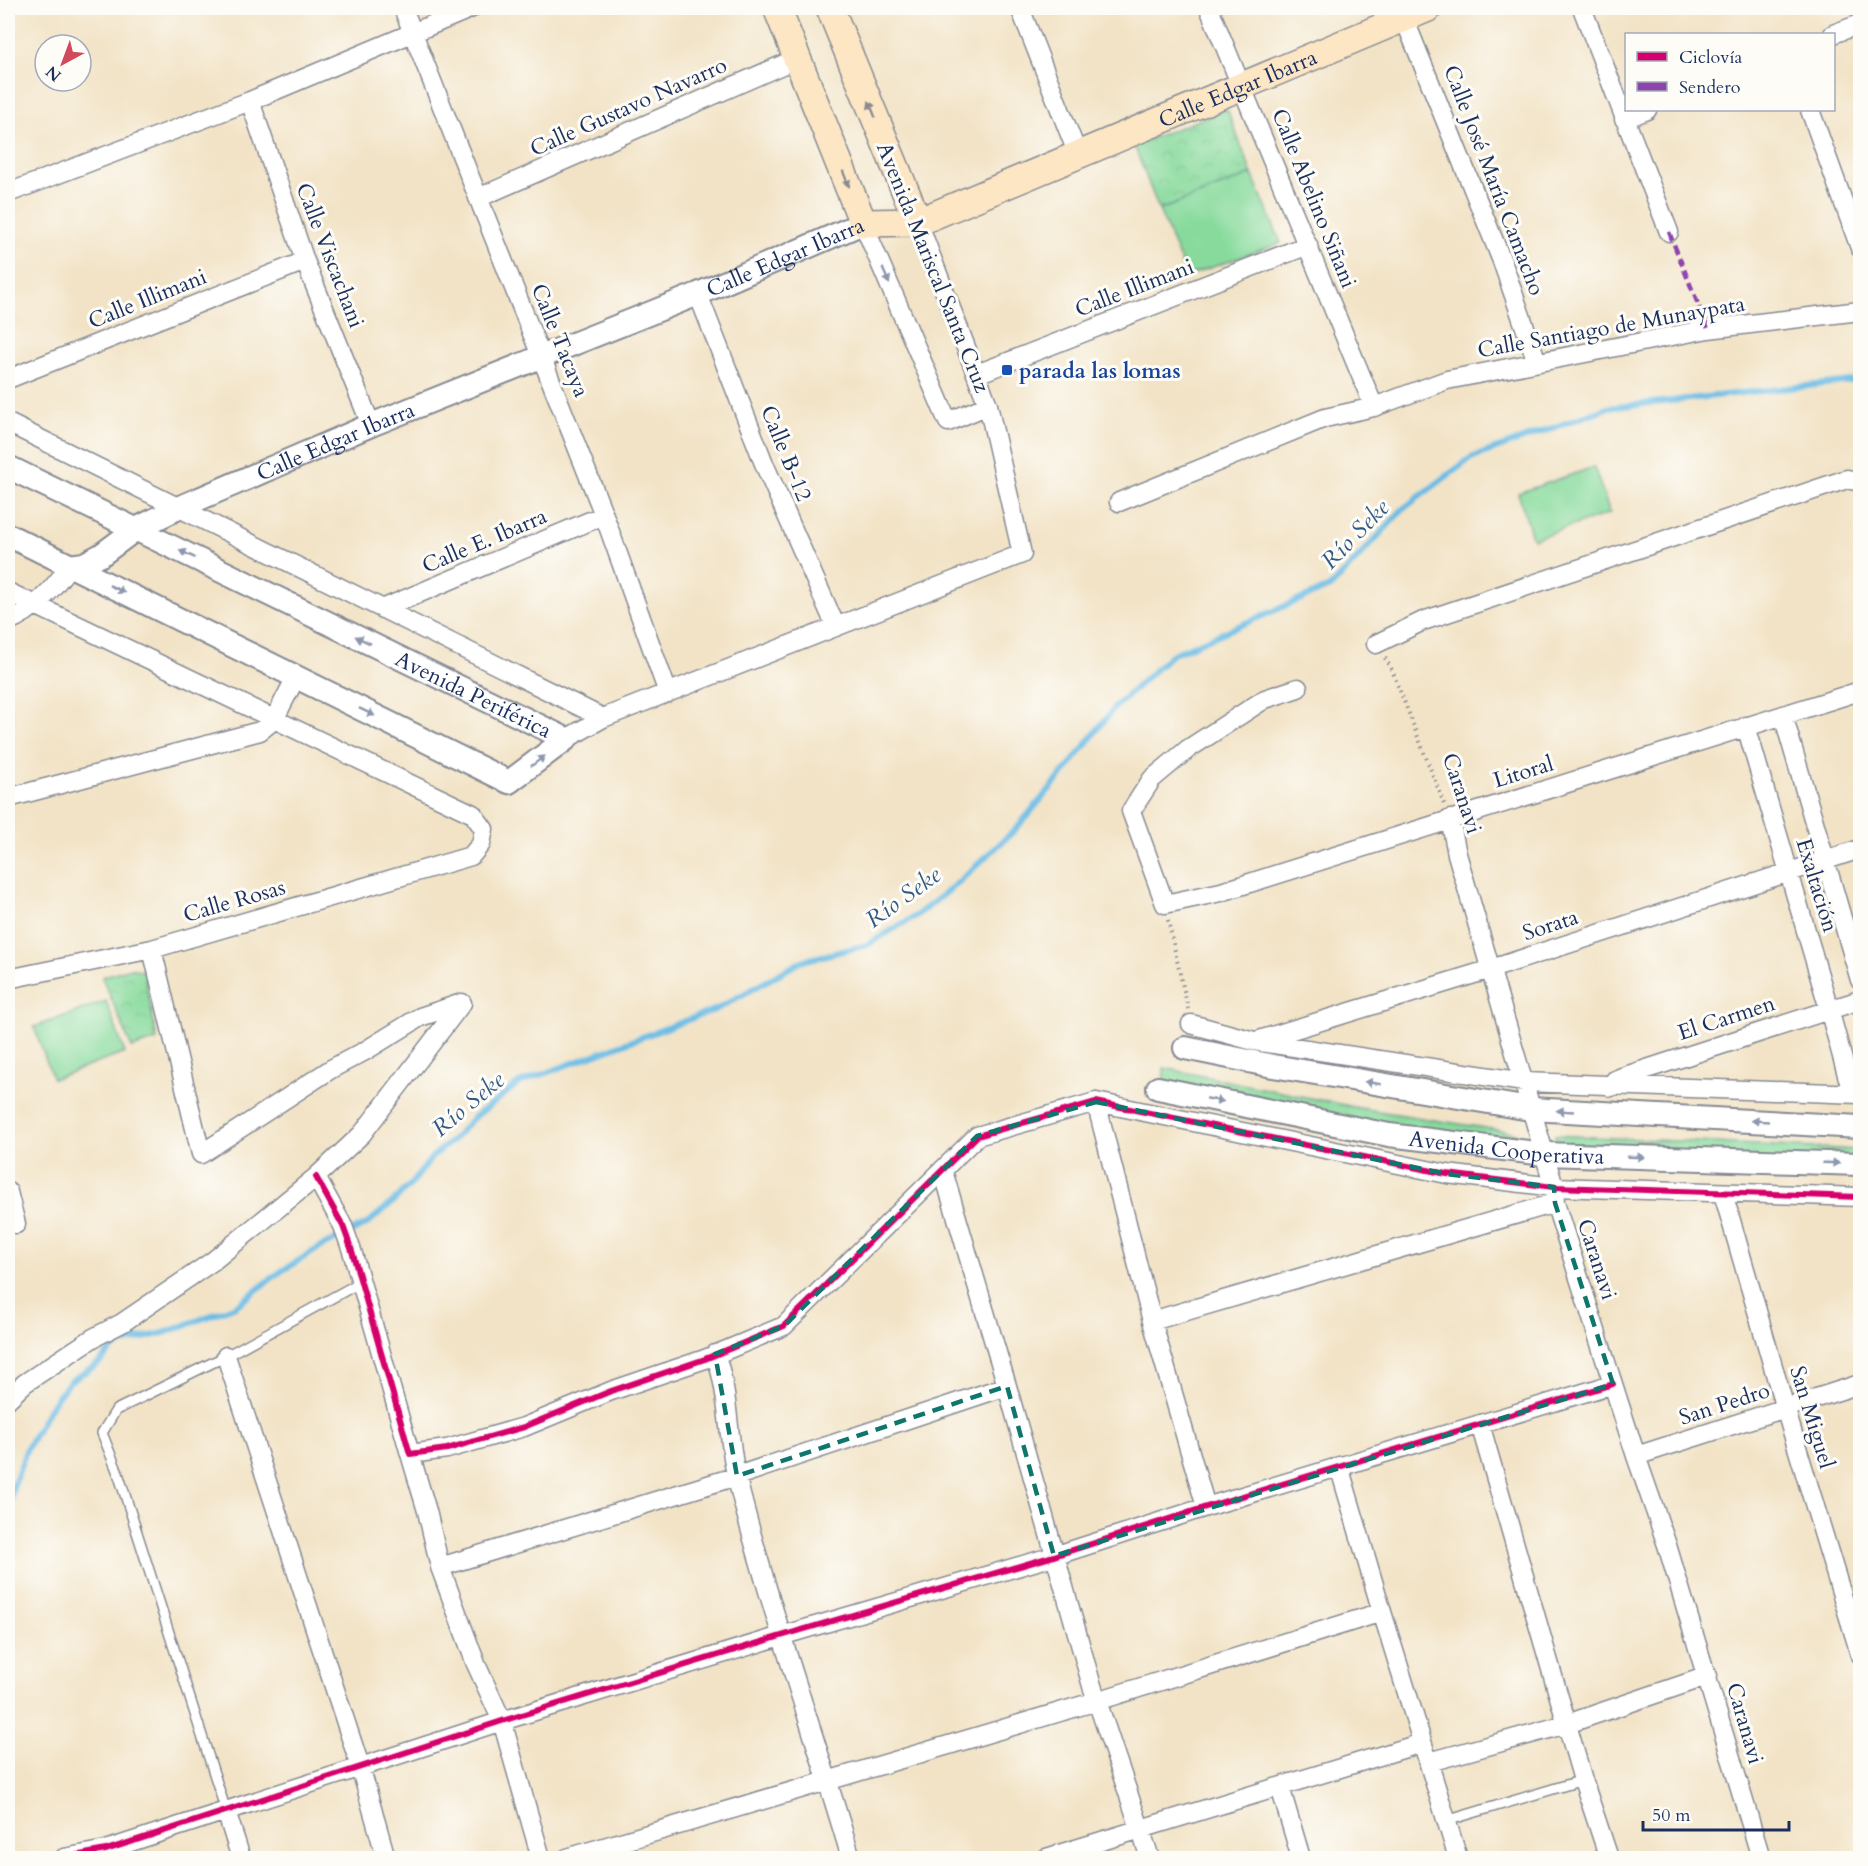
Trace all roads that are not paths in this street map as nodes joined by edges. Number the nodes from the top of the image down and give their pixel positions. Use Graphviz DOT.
graph roads {
  1 [pos="403,8"];
  2 [pos="472,8"];
  3 [pos="777,8"];
  4 [pos="830,8"];
  5 [pos="1020,8"];
  6 [pos="1209,8"];
  7 [pos="1582,8"];
  8 [pos="1416,13"];
  9 [pos="1860,24"];
  10 [pos="413,33"];
  11 [pos="1835,33"];
  12 [pos="798,58"];
  13 [pos="1243,85"];
  14 [pos="250,102"];
  15 [pos="1644,111"];
  16 [pos="1810,111"];
  17 [pos="1624,119"];
  18 [pos="1078,155"];
  19 [pos="8,194"];
  20 [pos="478,198"];
  21 [pos="918,222"];
  22 [pos="863,223"];
  23 [pos="1669,232"];
  24 [pos="1308,245"];
  25 [pos="1860,249"];
  26 [pos="305,261"];
  27 [pos="698,294"];
  28 [pos="1860,311"];
  29 [pos="541,357"];
  30 [pos="1537,362"];
  31 [pos="977,374"];
  32 [pos="8,379"];
  33 [pos="988,405"];
  34 [pos="1374,406"];
  35 [pos="8,423"];
  36 [pos="371,425"];
  37 [pos="8,467"];
  38 [pos="1860,482"];
  39 [pos="1119,502"];
  40 [pos="178,508"];
  41 [pos="604,515"];
  42 [pos="136,529"];
  43 [pos="8,535"];
  44 [pos="69,566"];
  45 [pos="8,592"];
  46 [pos="33,606"];
  47 [pos="382,609"];
  48 [pos="8,621"];
  49 [pos="836,627"];
  50 [pos="1376,644"];
  51 [pos="296,677"];
  52 [pos="1298,688"];
  53 [pos="1860,691"];
  54 [pos="668,693"];
  55 [pos="1784,715"];
  56 [pos="603,718"];
  57 [pos="274,720"];
  58 [pos="1746,726"];
  59 [pos="566,739"];
  60 [pos="8,798"];
  61 [pos="1450,819"];
  62 [pos="1860,849"];
  63 [pos="1826,860"];
  64 [pos="1789,872"];
  65 [pos="152,949"];
  66 [pos="1491,969"];
  67 [pos="8,979"];
  68 [pos="1860,980"];
  69 [pos="1860,1000"];
  70 [pos="1829,1009"];
  71 [pos="1191,1024"];
  72 [pos="1254,1041"];
  73 [pos="1185,1048"];
  74 [pos="1524,1082"];
  75 [pos="1611,1087"];
  76 [pos="1158,1088"];
  77 [pos="1856,1093"];
  78 [pos="1096,1102"];
  79 [pos="1530,1108"];
  80 [pos="1860,1127"];
  81 [pos="1544,1154"];
  82 [pos="1860,1164"];
  83 [pos="943,1171"];
  84 [pos="316,1176"];
  85 [pos="8,1192"];
  86 [pos="1723,1193"];
  87 [pos="1555,1195"];
  88 [pos="1860,1197"];
  89 [pos="16,1224"];
  90 [pos="361,1282"];
  91 [pos="1152,1321"];
  92 [pos="715,1354"];
  93 [pos="226,1356"];
  94 [pos="1613,1384"];
  95 [pos="1860,1384"];
  96 [pos="1007,1386"];
  97 [pos="8,1399"];
  98 [pos="1785,1408"];
  99 [pos="1480,1424"];
  100 [pos="410,1454"];
  101 [pos="1636,1456"];
  102 [pos="1340,1466"];
  103 [pos="737,1476"];
  104 [pos="1206,1507"];
  105 [pos="1054,1556"];
  106 [pos="440,1568"];
  107 [pos="1382,1612"];
  108 [pos="781,1636"];
  109 [pos="1860,1654"];
  110 [pos="1708,1676"];
  111 [pos="1097,1701"];
  112 [pos="502,1721"];
  113 [pos="1567,1724"];
  114 [pos="1422,1743"];
  115 [pos="1429,1761"];
  116 [pos="360,1766"];
  117 [pos="828,1779"];
  118 [pos="1583,1780"];
  119 [pos="1280,1787"];
  120 [pos="226,1811"];
  121 [pos="1446,1821"];
  122 [pos="1140,1830"];
  123 [pos="64,1858"];
  124 [pos="241,1858"];
  125 [pos="386,1858"];
  126 [pos="541,1858"];
  127 [pos="567,1858"];
  128 [pos="851,1858"];
  129 [pos="1046,1858"];
  130 [pos="1150,1858"];
  131 [pos="1301,1858"];
  132 [pos="1458,1858"];
  133 [pos="1610,1858"];
  134 [pos="1761,1858"];
  1 -- 10 [label="street, Calle Tacaya"];
  2 -- 10 [label="street"];
  3 -- 12 [label="main road, Avenida Mariscal Santa Cruz"];
  21 -- 4 [label="main road, Avenida Mariscal Santa Cruz, one-way"];
  5 -- 18 [label="street"];
  6 -- 13 [label="street, Calle Abelino Siñani"];
  7 -- 17 [label="street"];
  8 -- 13 [label="main road, Calle Edgar Ibarra"];
  8 -- 30 [label="street, Calle José María Camacho"];
  9 -- 11 [label="street"];
  10 -- 14 [label="street"];
  10 -- 20 [label="street, Calle Tacaya"];
  12 -- 20 [label="street, Calle Gustavo Navarro"];
  12 -- 22 [label="main road, Avenida Mariscal Santa Cruz, one-way"];
  13 -- 18 [label="main road, Calle Edgar Ibarra"];
  13 -- 24 [label="street, Calle Abelino Siñani"];
  14 -- 19 [label="street"];
  14 -- 26 [label="street, Calle Viscachani"];
  15 -- 17 [label="street"];
  16 -- 25 [label="street"];
  17 -- 23 [label="street"];
  18 -- 21 [label="main road, Calle Edgar Ibarra"];
  20 -- 29 [label="street, Calle Tacaya"];
  21 -- 22 [label="main road, Calle Edgar Ibarra"];
  21 -- 31 [label="street, Avenida Mariscal Santa Cruz"];
  22 -- 27 [label="street, Calle Edgar Ibarra"];
  22 -- 33 [label="street, Avenida Mariscal Santa Cruz, one-way"];
  24 -- 31 [label="street, Calle Illimani"];
  24 -- 34 [label="street, Calle Abelino Siñani"];
  26 -- 32 [label="street, Calle Illimani"];
  26 -- 36 [label="street, Calle Viscachani"];
  27 -- 29 [label="street, Calle Edgar Ibarra"];
  27 -- 49 [label="street, Calle B-12"];
  28 -- 30 [label="street, Calle Santiago de Munaypata"];
  29 -- 36 [label="street, Calle Edgar Ibarra"];
  29 -- 41 [label="street, Calle Tacaya"];
  30 -- 34 [label="street, Calle Santiago de Munaypata"];
  31 -- 33 [label="street, Avenida Mariscal Santa Cruz"];
  33 -- 49 [label="street"];
  34 -- 39 [label="street, Calle Santiago de Munaypata"];
  35 -- 40 [label="street"];
  36 -- 40 [label="street, Calle Edgar Ibarra"];
  37 -- 42 [label="street, Avenida Periférica"];
  38 -- 50 [label="street"];
  40 -- 42 [label="street, Calle Edgar Ibarra"];
  40 -- 47 [label="street"];
  41 -- 47 [label="street, Calle E. Ibarra"];
  41 -- 54 [label="street, Calle Tacaya"];
  42 -- 44 [label="street, Calle Edgar Ibarra"];
  59 -- 42 [label="street, Avenida Periférica, one-way"];
  43 -- 44 [label="street, Avenida Periférica"];
  44 -- 46 [label="street"];
  44 -- 51 [label="street, Avenida Periférica, one-way"];
  45 -- 46 [label="street"];
  46 -- 48 [label="street"];
  46 -- 57 [label="street"];
  47 -- 56 [label="street"];
  49 -- 54 [label="street"];
  51 -- 57 [label="street"];
  51 -- 59 [label="street, Avenida Periférica, one-way"];
  52 -- 61 [label="street, Litoral"];
  53 -- 55 [label="street, Litoral"];
  54 -- 56 [label="street"];
  55 -- 58 [label="street, Litoral"];
  55 -- 63 [label="street, Exaltación"];
  56 -- 59 [label="street"];
  57 -- 60 [label="street"];
  57 -- 65 [label="street, Calle Rosas"];
  58 -- 61 [label="street, Litoral"];
  58 -- 64 [label="street, Exaltación"];
  61 -- 66 [label="street, Caranavi"];
  62 -- 63 [label="street, Sorata"];
  63 -- 64 [label="street, Sorata"];
  63 -- 68 [label="street, Exaltación"];
  64 -- 66 [label="street, Sorata"];
  64 -- 70 [label="street, Exaltación"];
  65 -- 67 [label="street, Calle Rosas"];
  65 -- 84 [label="street"];
  66 -- 72 [label="street, Sorata"];
  66 -- 74 [label="street, Caranavi"];
  69 -- 70 [label="street, El Carmen"];
  70 -- 75 [label="street, El Carmen"];
  70 -- 77 [label="street, Exaltación"];
  71 -- 72 [label="street"];
  72 -- 74 [label="street"];
  79 -- 73 [label="street, Avenida Cooperativa, one-way"];
  74 -- 75 [label="street"];
  74 -- 79 [label="street, Caranavi"];
  75 -- 77 [label="street"];
  76 -- 81 [label="street, Avenida Cooperativa, one-way"];
  78 -- 83 [label="street"];
  78 -- 87 [label="street"];
  78 -- 91 [label="street"];
  80 -- 79 [label="street, Avenida Cooperativa, one-way"];
  79 -- 81 [label="street, Caranavi"];
  81 -- 82 [label="street, Avenida Cooperativa, one-way"];
  81 -- 87 [label="street, Caranavi"];
  83 -- 92 [label="street"];
  83 -- 96 [label="street"];
  84 -- 90 [label="street"];
  84 -- 97 [label="street"];
  85 -- 89 [label="street"];
  86 -- 87 [label="street"];
  86 -- 88 [label="street"];
  86 -- 98 [label="street, San Miguel"];
  87 -- 91 [label="street"];
  87 -- 94 [label="street, Caranavi"];
  90 -- 93 [label="lane"];
  90 -- 100 [label="street"];
  91 -- 104 [label="street"];
  92 -- 100 [label="street"];
  92 -- 103 [label="street"];
  93 -- 116 [label="street"];
  93 -- 120 [label="lane"];
  94 -- 99 [label="street"];
  94 -- 101 [label="street, Caranavi"];
  95 -- 98 [label="street, San Pedro"];
  96 -- 103 [label="street"];
  96 -- 105 [label="street"];
  98 -- 101 [label="street, San Pedro"];
  98 -- 109 [label="street, San Miguel"];
  99 -- 102 [label="street"];
  99 -- 113 [label="street"];
  100 -- 106 [label="street"];
  101 -- 110 [label="street, Caranavi"];
  102 -- 104 [label="street"];
  102 -- 107 [label="street"];
  103 -- 106 [label="street"];
  103 -- 108 [label="street"];
  104 -- 105 [label="street"];
  105 -- 108 [label="street"];
  105 -- 111 [label="street"];
  106 -- 112 [label="street"];
  107 -- 111 [label="street"];
  107 -- 114 [label="street"];
  108 -- 112 [label="street"];
  108 -- 117 [label="street"];
  110 -- 113 [label="street"];
  110 -- 134 [label="street, Caranavi"];
  111 -- 117 [label="street"];
  111 -- 122 [label="street"];
  112 -- 116 [label="street"];
  112 -- 126 [label="street"];
  113 -- 115 [label="street"];
  113 -- 118 [label="street"];
  114 -- 115 [label="street"];
  114 -- 119 [label="street"];
  115 -- 121 [label="street"];
  116 -- 120 [label="street"];
  116 -- 125 [label="street"];
  117 -- 127 [label="street"];
  117 -- 128 [label="street"];
  118 -- 121 [label="lane"];
  118 -- 133 [label="street"];
  119 -- 122 [label="street"];
  119 -- 131 [label="street"];
  120 -- 123 [label="street"];
  120 -- 124 [label="street"];
  121 -- 132 [label="street"];
  122 -- 129 [label="street"];
  122 -- 130 [label="street"];
}
